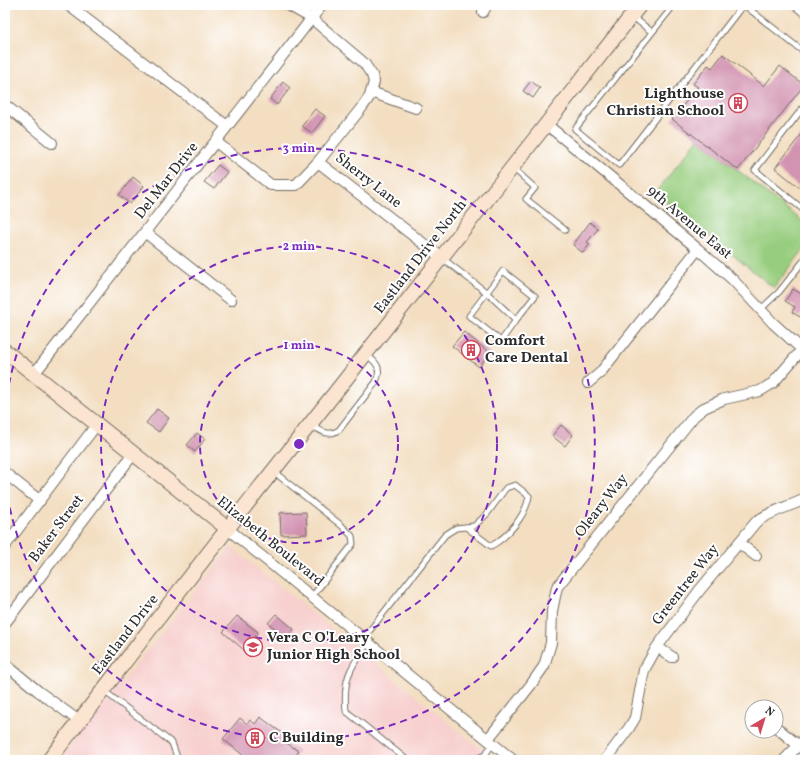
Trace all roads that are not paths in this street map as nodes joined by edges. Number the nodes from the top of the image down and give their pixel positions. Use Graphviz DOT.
graph roads {
  1 [pos="68,5"];
  2 [pos="288,5"];
  3 [pos="322,5"];
  4 [pos="640,5"];
  5 [pos="674,5"];
  6 [pos="743,5"];
  7 [pos="793,5"];
  8 [pos="805,15"];
  9 [pos="631,16"];
  10 [pos="311,18"];
  11 [pos="652,32"];
  12 [pos="805,53"];
  13 [pos="371,92"];
  14 [pos="5,105"];
  15 [pos="805,105"];
  16 [pos="416,108"];
  17 [pos="546,124"];
  18 [pos="227,126"];
  19 [pos="216,142"];
  20 [pos="52,143"];
  21 [pos="318,162"];
  22 [pos="513,168"];
  23 [pos="805,211"];
  24 [pos="565,230"];
  25 [pos="146,233"];
  26 [pos="698,249"];
  27 [pos="442,258"];
  28 [pos="805,258"];
  29 [pos="486,292"];
  30 [pos="231,300"];
  31 [pos="761,309"];
  32 [pos="516,320"];
  33 [pos="804,349"];
  34 [pos="5,351"];
  35 [pos="367,355"];
  36 [pos="34,374"];
  37 [pos="588,383"];
  38 [pos="97,424"];
  39 [pos="311,424"];
  40 [pos="134,453"];
  41 [pos="273,471"];
  42 [pos="5,473"];
  43 [pos="805,499"];
  44 [pos="40,500"];
  45 [pos="466,527"];
  46 [pos="228,529"];
  47 [pos="739,543"];
  48 [pos="5,546"];
  49 [pos="756,556"];
  50 [pos="310,598"];
  51 [pos="5,623"];
  52 [pos="365,642"];
  53 [pos="657,647"];
  54 [pos="672,657"];
  55 [pos="5,664"];
  56 [pos="104,691"];
  57 [pos="79,721"];
  58 [pos="784,732"];
  59 [pos="491,741"];
  60 [pos="802,742"];
  61 [pos="49,760"];
  62 [pos="178,760"];
  63 [pos="407,760"];
  64 [pos="473,760"];
  65 [pos="513,760"];
  66 [pos="605,760"];
  67 [pos="784,760"];
  1 -- 18 [label="street"];
  2 -- 10 [label="street"];
  3 -- 10 [label="street, Del Mar Drive"];
  4 -- 9 [label="main road, Eastland Drive North"];
  5 -- 11 [label="lane"];
  6 -- 11 [label="lane"];
  6 -- 12 [label="lane"];
  7 -- 8 [label="lane"];
  9 -- 11 [label="lane"];
  9 -- 17 [label="main road, Eastland Drive North"];
  10 -- 13 [label="street"];
  10 -- 18 [label="street, Del Mar Drive"];
  13 -- 16 [label="street"];
  13 -- 21 [label="street"];
  14 -- 20 [label="street"];
  15 -- 23 [label="lane"];
  17 -- 22 [label="main road, Eastland Drive North"];
  17 -- 26 [label="street, 9th Avenue East"];
  18 -- 19 [label="street, Del Mar Drive"];
  19 -- 21 [label="street, Sherry Lane"];
  19 -- 25 [label="street, Del Mar Drive"];
  21 -- 27 [label="street, Sherry Lane"];
  22 -- 24 [label="lane"];
  22 -- 27 [label="main road, Eastland Drive North"];
  25 -- 30 [label="street"];
  25 -- 36 [label="street, Del Mar Drive"];
  26 -- 31 [label="street, 9th Avenue East"];
  26 -- 37 [label="street"];
  27 -- 29 [label="lane"];
  27 -- 35 [label="main road, Eastland Drive North"];
  28 -- 31 [label="lane"];
  29 -- 32 [label="lane"];
  29 -- 32 [label="lane"];
  29 -- 32 [label="lane"];
  31 -- 33 [label="street, 9th Avenue East"];
  33 -- 59 [label="street, Oleary Way"];
  34 -- 36 [label="main road, Elizabeth Boulevard"];
  35 -- 39 [label="main road, Eastland Drive North"];
  35 -- 39 [label="lane"];
  36 -- 38 [label="main road, Elizabeth Boulevard"];
  38 -- 40 [label="main road, Elizabeth Boulevard"];
  38 -- 44 [label="street"];
  39 -- 41 [label="main road, Eastland Drive North"];
  40 -- 46 [label="main road, Elizabeth Boulevard"];
  40 -- 51 [label="street, Baker Street"];
  41 -- 46 [label="main road, Eastland Drive North"];
  41 -- 50 [label="lane"];
  42 -- 44 [label="street"];
  43 -- 47 [label="street, Greentree Way"];
  44 -- 48 [label="street"];
  45 -- 45 [label="lane"];
  45 -- 52 [label="lane"];
  46 -- 50 [label="street, Elizabeth Boulevard"];
  46 -- 56 [label="main road, Eastland Drive"];
  47 -- 49 [label="street, Greentree Way"];
  47 -- 53 [label="street, Greentree Way"];
  50 -- 52 [label="street, Elizabeth Boulevard"];
  52 -- 59 [label="street, Elizabeth Boulevard"];
  52 -- 63 [label="lane"];
  53 -- 54 [label="street, Greentree Way"];
  53 -- 66 [label="street, Greentree Way"];
  55 -- 57 [label="street"];
  56 -- 57 [label="main road, Eastland Drive"];
  56 -- 62 [label="lane"];
  57 -- 61 [label="main road, Eastland Drive"];
  58 -- 60 [label="street"];
  59 -- 64 [label="lane"];
  59 -- 65 [label="street, Elizabeth Boulevard"];
  60 -- 67 [label="street"];
}
